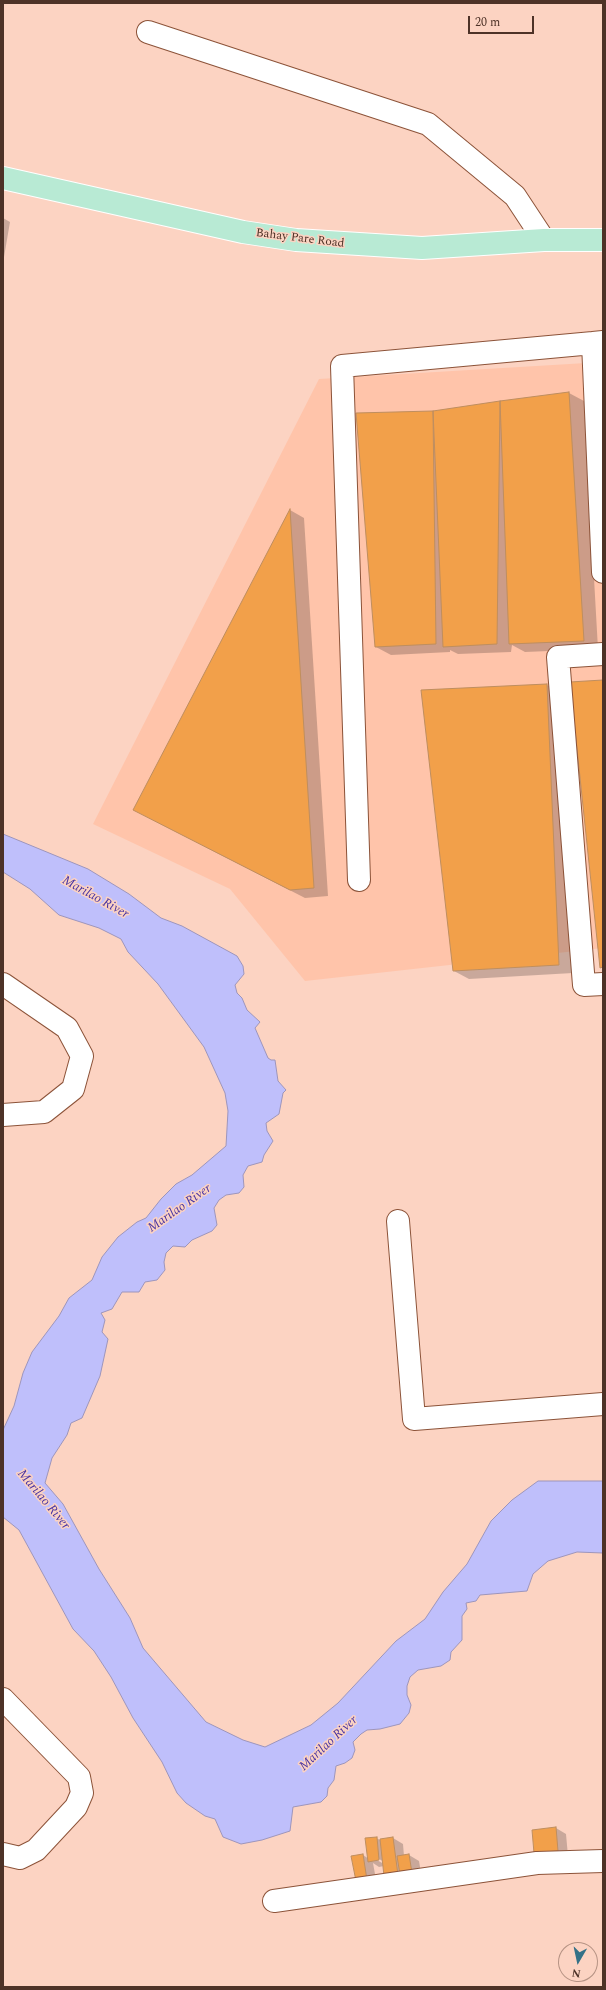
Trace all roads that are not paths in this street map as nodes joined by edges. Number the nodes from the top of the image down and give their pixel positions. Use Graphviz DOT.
graph roads {
  1 [pos="148,32"];
  2 [pos="3,178"];
  3 [pos="544,240"];
  4 [pos="603,240"];
  5 [pos="598,343"];
  6 [pos="603,572"];
  7 [pos="603,654"];
  8 [pos="359,880"];
  9 [pos="3,984"];
  10 [pos="603,984"];
  11 [pos="3,1115"];
  12 [pos="398,1221"];
  13 [pos="603,1404"];
  14 [pos="3,1699"];
  15 [pos="3,1854"];
  16 [pos="603,1861"];
  17 [pos="274,1901"];
  1 -- 3 [label="street"];
  2 -- 3 [label="main road, Bahay Pare Road"];
  3 -- 4 [label="main road, Bahay Pare Road"];
  5 -- 6 [label="street"];
  5 -- 8 [label="street"];
  7 -- 10 [label="street"];
  9 -- 11 [label="street"];
  12 -- 13 [label="street"];
  14 -- 15 [label="street"];
  16 -- 17 [label="street"];
}
